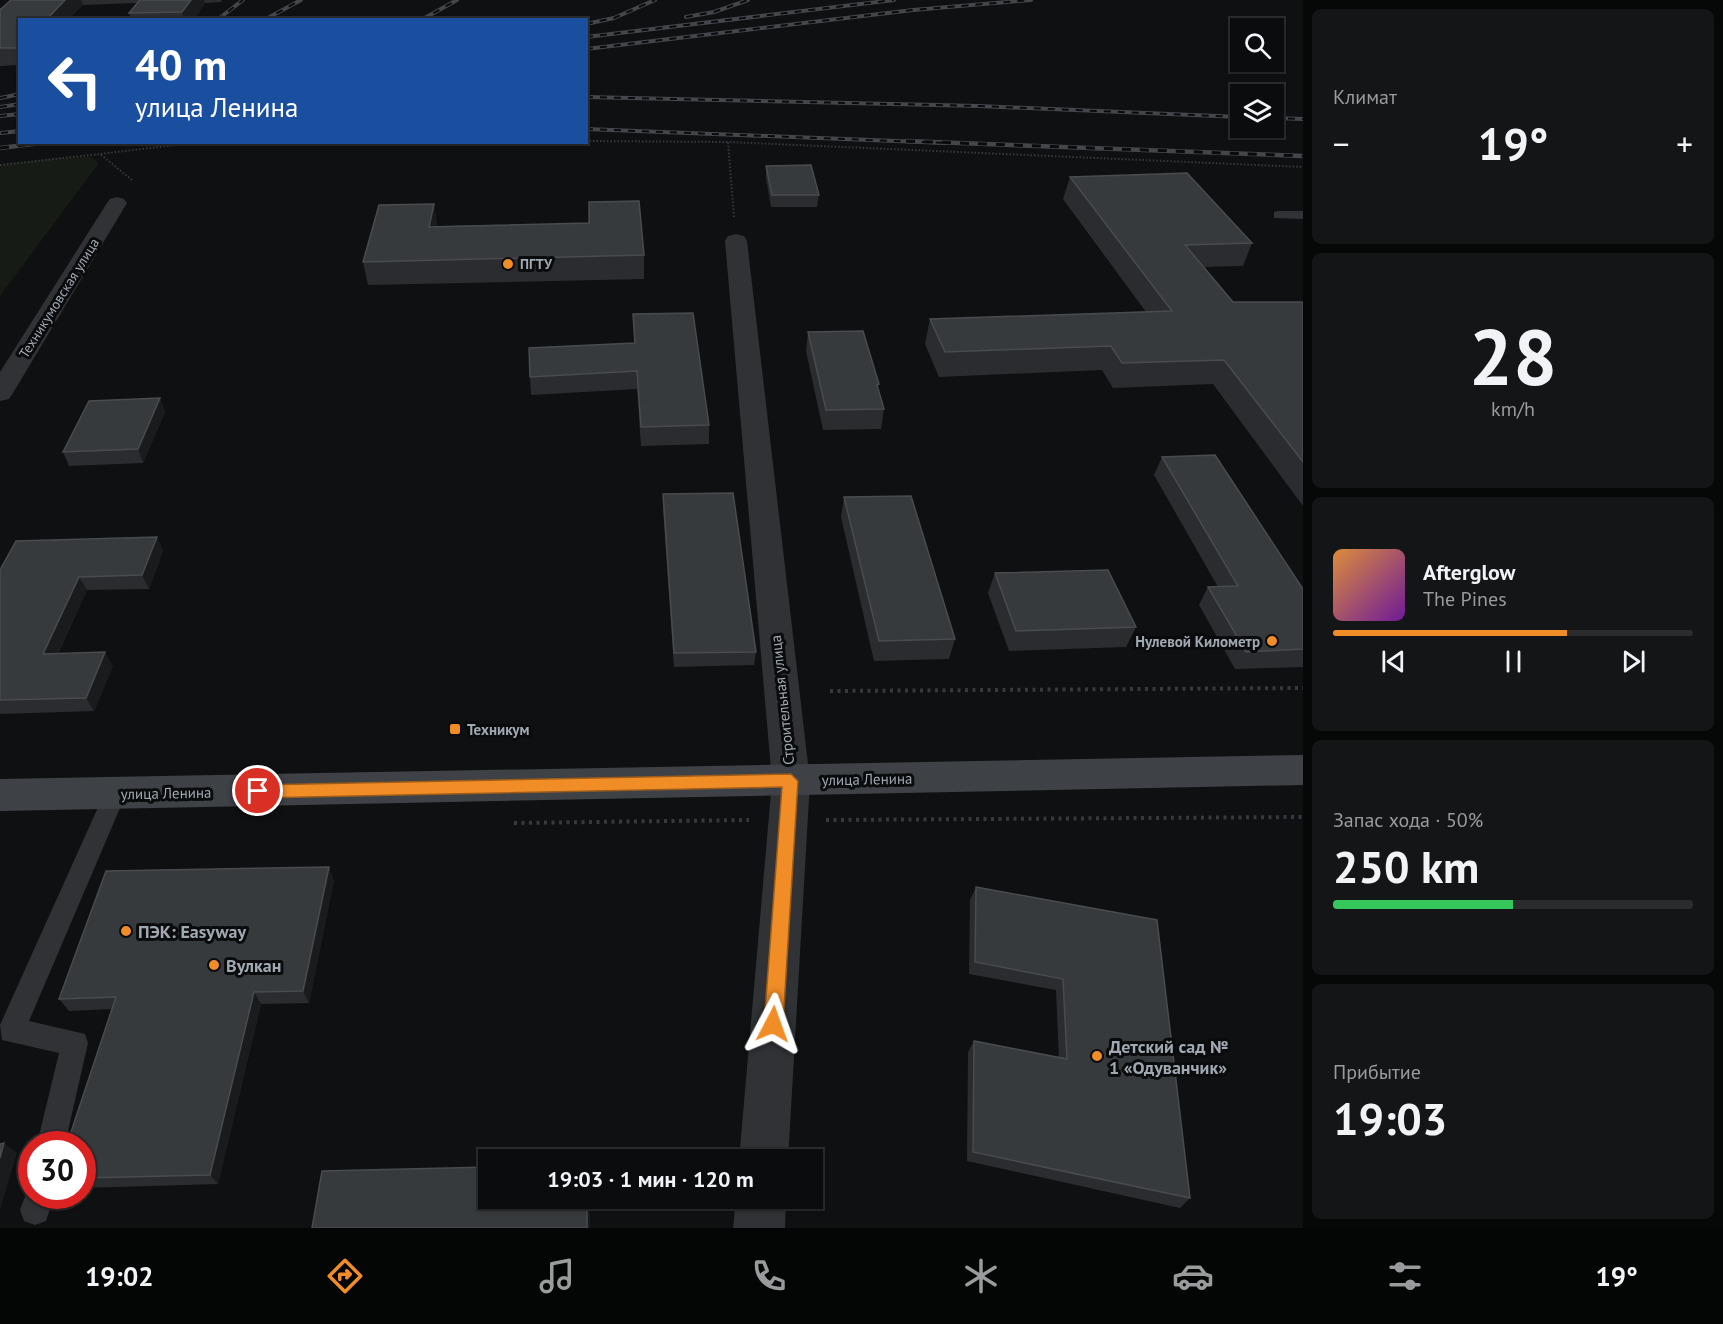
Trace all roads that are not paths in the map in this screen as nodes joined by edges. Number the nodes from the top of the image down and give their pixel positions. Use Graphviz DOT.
graph roads {
  1 [pos="116,205"];
  2 [pos="1278,215"];
  3 [pos="1303,215"];
  4 [pos="736,241"];
  5 [pos="0,393"];
  6 [pos="1303,770"];
  7 [pos="791,781"];
  8 [pos="115,794"];
  9 [pos="0,795"];
  10 [pos="54,1131"];
  11 [pos="765,1149"];
  12 [pos="760,1209"];
  13 [pos="759,1228"];
  1 -- 5 [label="street, Техникумовская улица"];
  2 -- 3 [label="lane"];
  4 -- 7 [label="street, Строительная улица"];
  6 -- 7 [label="main road, улица Ленина"];
  7 -- 8 [label="main road, улица Ленина"];
  7 -- 11 [label="street, Строительная улица"];
  8 -- 9 [label="main road, улица Ленина"];
  8 -- 10 [label="lane"];
  12 -- 13 [label="street"];
}
